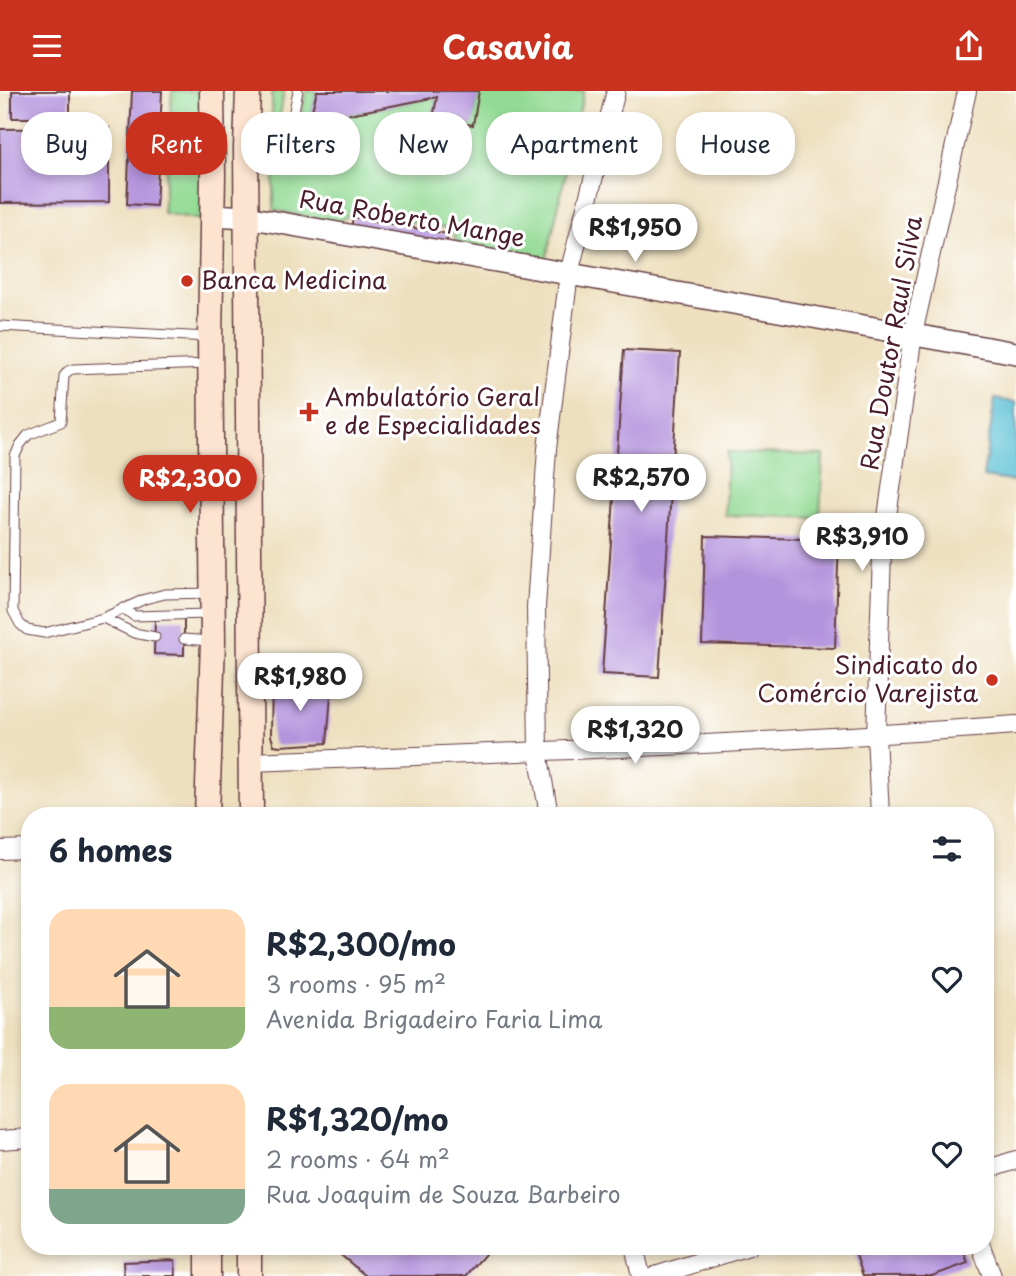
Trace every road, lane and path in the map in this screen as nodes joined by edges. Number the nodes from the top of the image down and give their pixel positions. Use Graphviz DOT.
graph roads {
  1 [pos="212,91"];
  2 [pos="248,91"];
  3 [pos="298,91"];
  4 [pos="615,91"];
  5 [pos="967,91"];
  6 [pos="247,112"];
  7 [pos="293,112"];
  8 [pos="246,175"];
  9 [pos="213,215"];
  10 [pos="247,217"];
  11 [pos="569,273"];
  12 [pos="0,326"];
  13 [pos="913,334"];
  14 [pos="210,337"];
  15 [pos="1016,353"];
  16 [pos="211,364"];
  17 [pos="213,603"];
  18 [pos="123,608"];
  19 [pos="103,618"];
  20 [pos="155,636"];
  21 [pos="184,639"];
  22 [pos="214,641"];
  23 [pos="1016,725"];
  24 [pos="876,735"];
  25 [pos="538,752"];
  26 [pos="251,762"];
  27 [pos="207,807"];
  28 [pos="251,807"];
  29 [pos="548,807"];
  30 [pos="880,807"];
  31 [pos="21,849"];
  32 [pos="0,850"];
  33 [pos="21,1139"];
  34 [pos="0,1140"];
  35 [pos="1016,1160"];
  36 [pos="994,1167"];
  37 [pos="208,1255"];
  38 [pos="249,1255"];
  39 [pos="636,1255"];
  40 [pos="721,1255"];
  41 [pos="984,1255"];
  42 [pos="208,1276"];
  43 [pos="249,1276"];
  44 [pos="641,1276"];
  45 [pos="655,1276"];
  46 [pos="992,1276"];
  1 -- 9 [label="main road"];
  2 -- 6 [label="main road"];
  3 -- 7 [label="lane"];
  4 -- 11 [label="street"];
  5 -- 13 [label="street, Rua Doutor Raul Silva"];
  8 -- 10 [label="main road"];
  9 -- 10 [label="street, Rua Roberto Mange"];
  9 -- 14 [label="main road"];
  10 -- 11 [label="street, Rua Roberto Mange"];
  10 -- 26 [label="main road"];
  11 -- 13 [label="street, Rua Roberto Mange"];
  11 -- 25 [label="street"];
  12 -- 14 [label="lane"];
  13 -- 15 [label="street, Rua Roberto Mange"];
  13 -- 24 [label="street, Rua Doutor Raul Silva"];
  14 -- 16 [label="main road"];
  16 -- 17 [label="main road"];
  16 -- 19 [label="lane"];
  17 -- 18 [label="lane"];
  17 -- 18 [label="lane"];
  17 -- 22 [label="main road"];
  18 -- 19 [label="lane"];
  19 -- 20 [label="lane"];
  21 -- 22 [label="lane"];
  22 -- 27 [label="main road"];
  23 -- 24 [label="street"];
  24 -- 25 [label="street"];
  24 -- 30 [label="street, Rua Doutor Raul Silva"];
  25 -- 26 [label="street"];
  25 -- 29 [label="street"];
  26 -- 28 [label="main road"];
  31 -- 32 [label="street"];
  33 -- 34 [label="street"];
  35 -- 36 [label="street"];
  37 -- 42 [label="main road"];
  38 -- 43 [label="main road"];
  39 -- 44 [label="street"];
  40 -- 45 [label="street"];
  41 -- 46 [label="street"];
}
